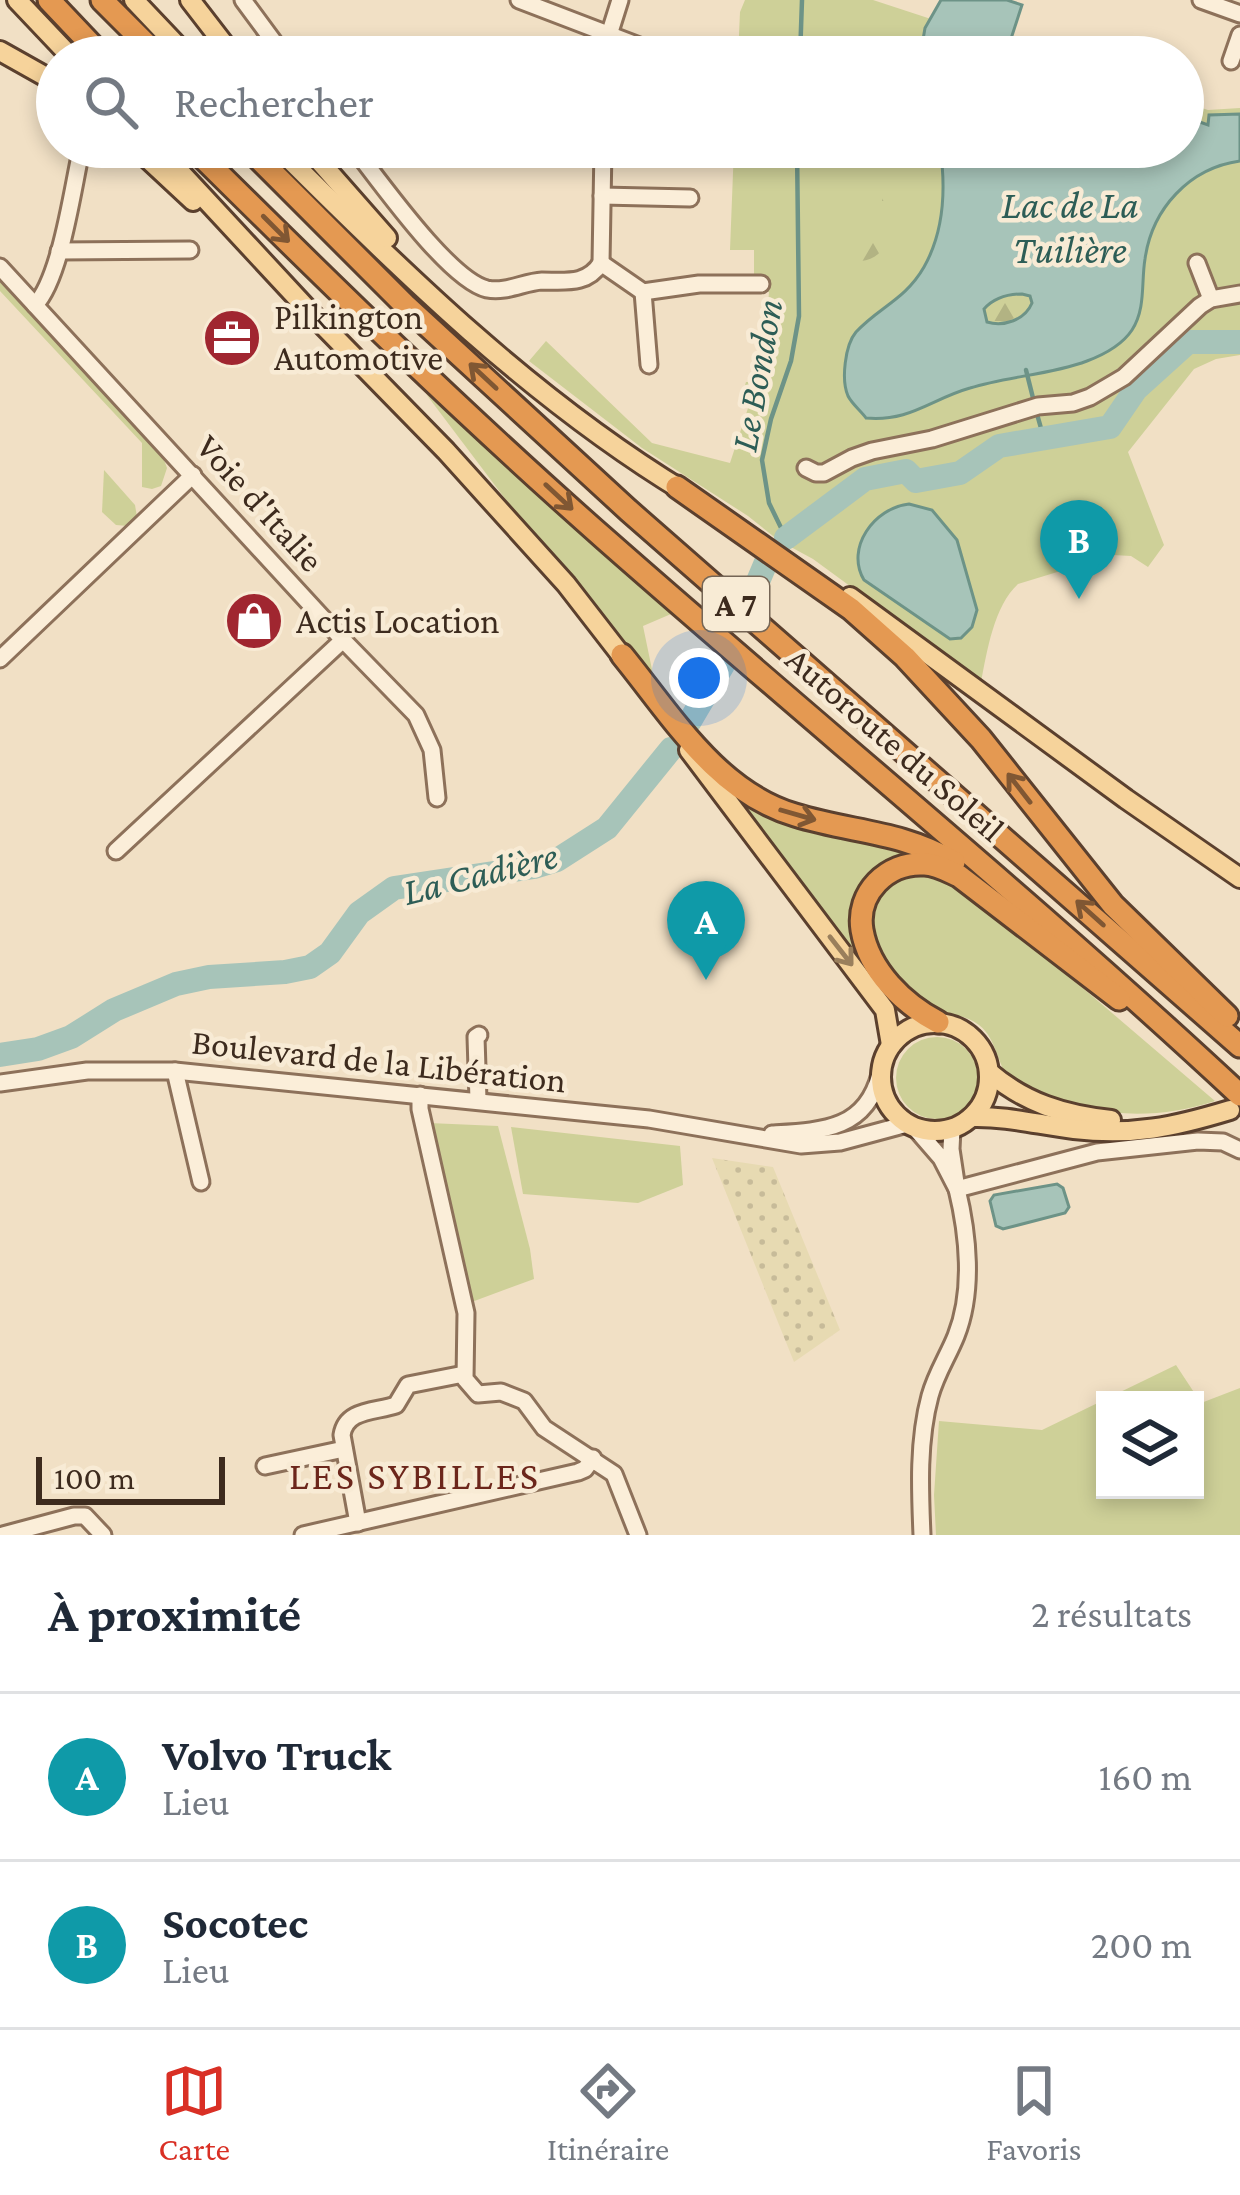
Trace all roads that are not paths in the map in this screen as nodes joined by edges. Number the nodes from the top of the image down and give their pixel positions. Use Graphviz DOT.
graph roads {
  1 [pos="16,0"];
  2 [pos="49,0"];
  3 [pos="103,0"];
  4 [pos="134,0"];
  5 [pos="190,0"];
  6 [pos="243,0"];
  7 [pos="519,0"];
  8 [pos="620,0"];
  9 [pos="1201,0"];
  10 [pos="1240,14"];
  11 [pos="609,34"];
  12 [pos="1240,35"];
  13 [pos="51,36"];
  14 [pos="83,36"];
  15 [pos="138,36"];
  16 [pos="168,36"];
  17 [pos="218,36"];
  18 [pos="270,36"];
  19 [pos="614,36"];
  20 [pos="0,50"];
  21 [pos="1231,61"];
  22 [pos="36,71"];
  23 [pos="77,168"];
  24 [pos="157,168"];
  25 [pos="176,168"];
  26 [pos="213,168"];
  27 [pos="268,168"];
  28 [pos="298,168"];
  29 [pos="325,168"];
  30 [pos="369,168"];
  31 [pos="603,168"];
  32 [pos="602,196"];
  33 [pos="690,199"];
  34 [pos="190,250"];
  35 [pos="59,251"];
  36 [pos="601,263"];
  37 [pos="1197,263"];
  38 [pos="0,267"];
  39 [pos="761,284"];
  40 [pos="643,292"];
  41 [pos="1240,294"];
  42 [pos="1211,299"];
  43 [pos="35,305"];
  44 [pos="312,314"];
  45 [pos="490,346"];
  46 [pos="649,365"];
  47 [pos="806,468"];
  48 [pos="193,475"];
  49 [pos="677,487"];
  50 [pos="771,548"];
  51 [pos="343,640"];
  52 [pos="622,655"];
  53 [pos="0,659"];
  54 [pos="436,798"];
  55 [pos="116,851"];
  56 [pos="1240,878"];
  57 [pos="1103,987"];
  58 [pos="938,1022"];
  59 [pos="1240,1029"];
  60 [pos="478,1034"];
  61 [pos="891,1045"];
  62 [pos="1240,1046"];
  63 [pos="175,1071"];
  64 [pos="989,1072"];
  65 [pos="880,1074"];
  66 [pos="0,1083"];
  67 [pos="420,1095"];
  68 [pos="478,1100"];
  69 [pos="1230,1104"];
  70 [pos="972,1117"];
  71 [pos="911,1126"];
  72 [pos="952,1129"];
  73 [pos="751,1136"];
  74 [pos="1240,1150"];
  75 [pos="201,1182"];
  76 [pos="957,1189"];
  77 [pos="464,1374"];
  78 [pos="344,1449"];
  79 [pos="593,1458"];
  80 [pos="265,1466"];
  81 [pos="358,1522"];
  82 [pos="3,1535"];
  83 [pos="103,1535"];
  84 [pos="303,1535"];
  85 [pos="638,1535"];
  86 [pos="922,1535"];
  1 -- 13 [label="main road"];
  2 -- 14 [label="highway"];
  3 -- 15 [label="highway"];
  4 -- 16 [label="main road"];
  5 -- 17 [label="main road"];
  6 -- 18 [label="street"];
  7 -- 11 [label="street"];
  8 -- 11 [label="street"];
  9 -- 10 [label="street"];
  11 -- 19 [label="street"];
  12 -- 21 [label="street"];
  20 -- 22 [label="main road"];
  23 -- 35 [label="street"];
  24 -- 44 [label="main road"];
  25 -- 44 [label="main road"];
  26 -- 69 [label="highway, Autoroute du Soleil / A 7, one-way"];
  62 -- 27 [label="highway, Autoroute du Soleil / A 7, one-way"];
  28 -- 45 [label="main road"];
  29 -- 45 [label="main road"];
  30 -- 36 [label="street"];
  31 -- 32 [label="street"];
  32 -- 33 [label="street"];
  32 -- 36 [label="street"];
  34 -- 35 [label="street"];
  35 -- 43 [label="street"];
  36 -- 40 [label="street"];
  37 -- 42 [label="street"];
  38 -- 43 [label="street, Voie d'Italie"];
  39 -- 40 [label="street"];
  40 -- 46 [label="street"];
  41 -- 42 [label="street"];
  42 -- 47 [label="street"];
  43 -- 48 [label="street, Voie d'Italie"];
  44 -- 52 [label="main road"];
  45 -- 49 [label="main road"];
  48 -- 51 [label="street, Voie d'Italie"];
  48 -- 53 [label="street"];
  49 -- 50 [label="highway"];
  50 -- 56 [label="main road"];
  59 -- 50 [label="highway, one-way"];
  51 -- 54 [label="street, Voie d'Italie"];
  51 -- 55 [label="street"];
  52 -- 57 [label="highway, one-way"];
  52 -- 61 [label="main road, one-way"];
  57 -- 58 [label="highway"];
  57 -- 69 [label="highway"];
  58 -- 61 [label="main road"];
  58 -- 64 [label="main road"];
  60 -- 68 [label="street"];
  61 -- 65 [label="main road"];
  63 -- 66 [label="street, Boulevard de la Libération"];
  63 -- 67 [label="street, Boulevard de la Libération"];
  63 -- 75 [label="street"];
  64 -- 69 [label="main road"];
  64 -- 70 [label="main road"];
  65 -- 71 [label="main road"];
  65 -- 73 [label="street, Boulevard de la Libération"];
  67 -- 68 [label="street, Boulevard de la Libération"];
  67 -- 77 [label="street"];
  68 -- 73 [label="street, Boulevard de la Libération"];
  69 -- 70 [label="main road"];
  70 -- 72 [label="main road"];
  71 -- 72 [label="main road"];
  71 -- 73 [label="street, Boulevard de la Libération"];
  71 -- 76 [label="street"];
  72 -- 76 [label="street"];
  74 -- 76 [label="street"];
  76 -- 86 [label="street"];
  77 -- 78 [label="street"];
  77 -- 79 [label="street"];
  78 -- 80 [label="street"];
  78 -- 81 [label="street"];
  79 -- 81 [label="street"];
  79 -- 85 [label="street"];
  81 -- 84 [label="street"];
  82 -- 83 [label="street"];
}
